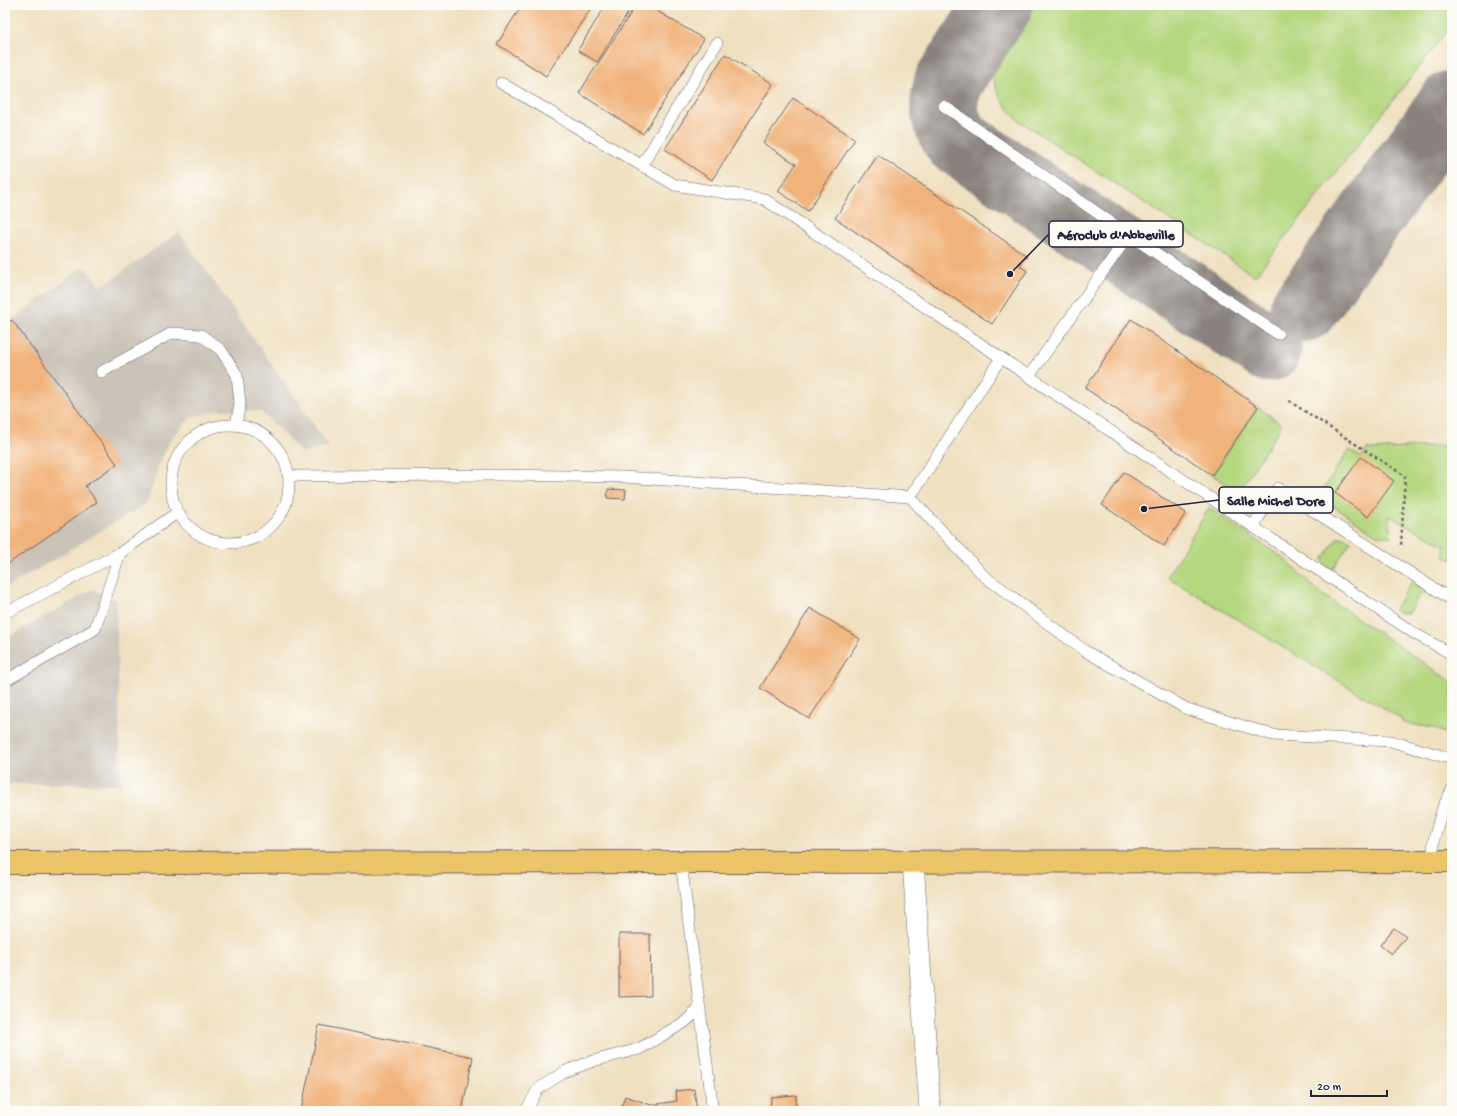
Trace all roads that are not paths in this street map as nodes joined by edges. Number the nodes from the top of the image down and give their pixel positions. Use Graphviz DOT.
graph roads {
  1 [pos="717,43"];
  2 [pos="501,83"];
  3 [pos="944,106"];
  4 [pos="642,165"];
  5 [pos="1129,235"];
  6 [pos="1278,334"];
  7 [pos="1001,358"];
  8 [pos="101,372"];
  9 [pos="1029,376"];
  10 [pos="236,425"];
  11 [pos="289,476"];
  12 [pos="910,497"];
  13 [pos="178,512"];
  14 [pos="1253,526"];
  15 [pos="120,553"];
  16 [pos="1452,600"];
  17 [pos="5,613"];
  18 [pos="1452,654"];
  19 [pos="5,681"];
  20 [pos="1452,759"];
  21 [pos="1452,790"];
  22 [pos="1442,861"];
  23 [pos="681,862"];
  24 [pos="913,862"];
  25 [pos="5,863"];
  26 [pos="700,1008"];
  27 [pos="526,1111"];
  28 [pos="713,1111"];
  29 [pos="930,1111"];
  1 -- 4 [label="lane"];
  2 -- 4 [label="lane"];
  3 -- 5 [label="lane"];
  4 -- 7 [label="lane"];
  5 -- 6 [label="lane"];
  5 -- 9 [label="lane"];
  7 -- 9 [label="lane"];
  7 -- 12 [label="lane"];
  8 -- 10 [label="lane"];
  9 -- 14 [label="lane"];
  10 -- 11 [label="lane"];
  10 -- 13 [label="lane"];
  11 -- 12 [label="lane"];
  11 -- 13 [label="lane"];
  12 -- 20 [label="lane"];
  13 -- 15 [label="lane"];
  14 -- 16 [label="lane"];
  14 -- 18 [label="lane"];
  15 -- 17 [label="lane"];
  15 -- 19 [label="lane"];
  21 -- 22 [label="lane"];
  22 -- 24 [label="main road"];
  23 -- 24 [label="main road"];
  23 -- 25 [label="main road"];
  23 -- 26 [label="lane"];
  24 -- 29 [label="street"];
  26 -- 27 [label="lane"];
  26 -- 28 [label="lane"];
}
